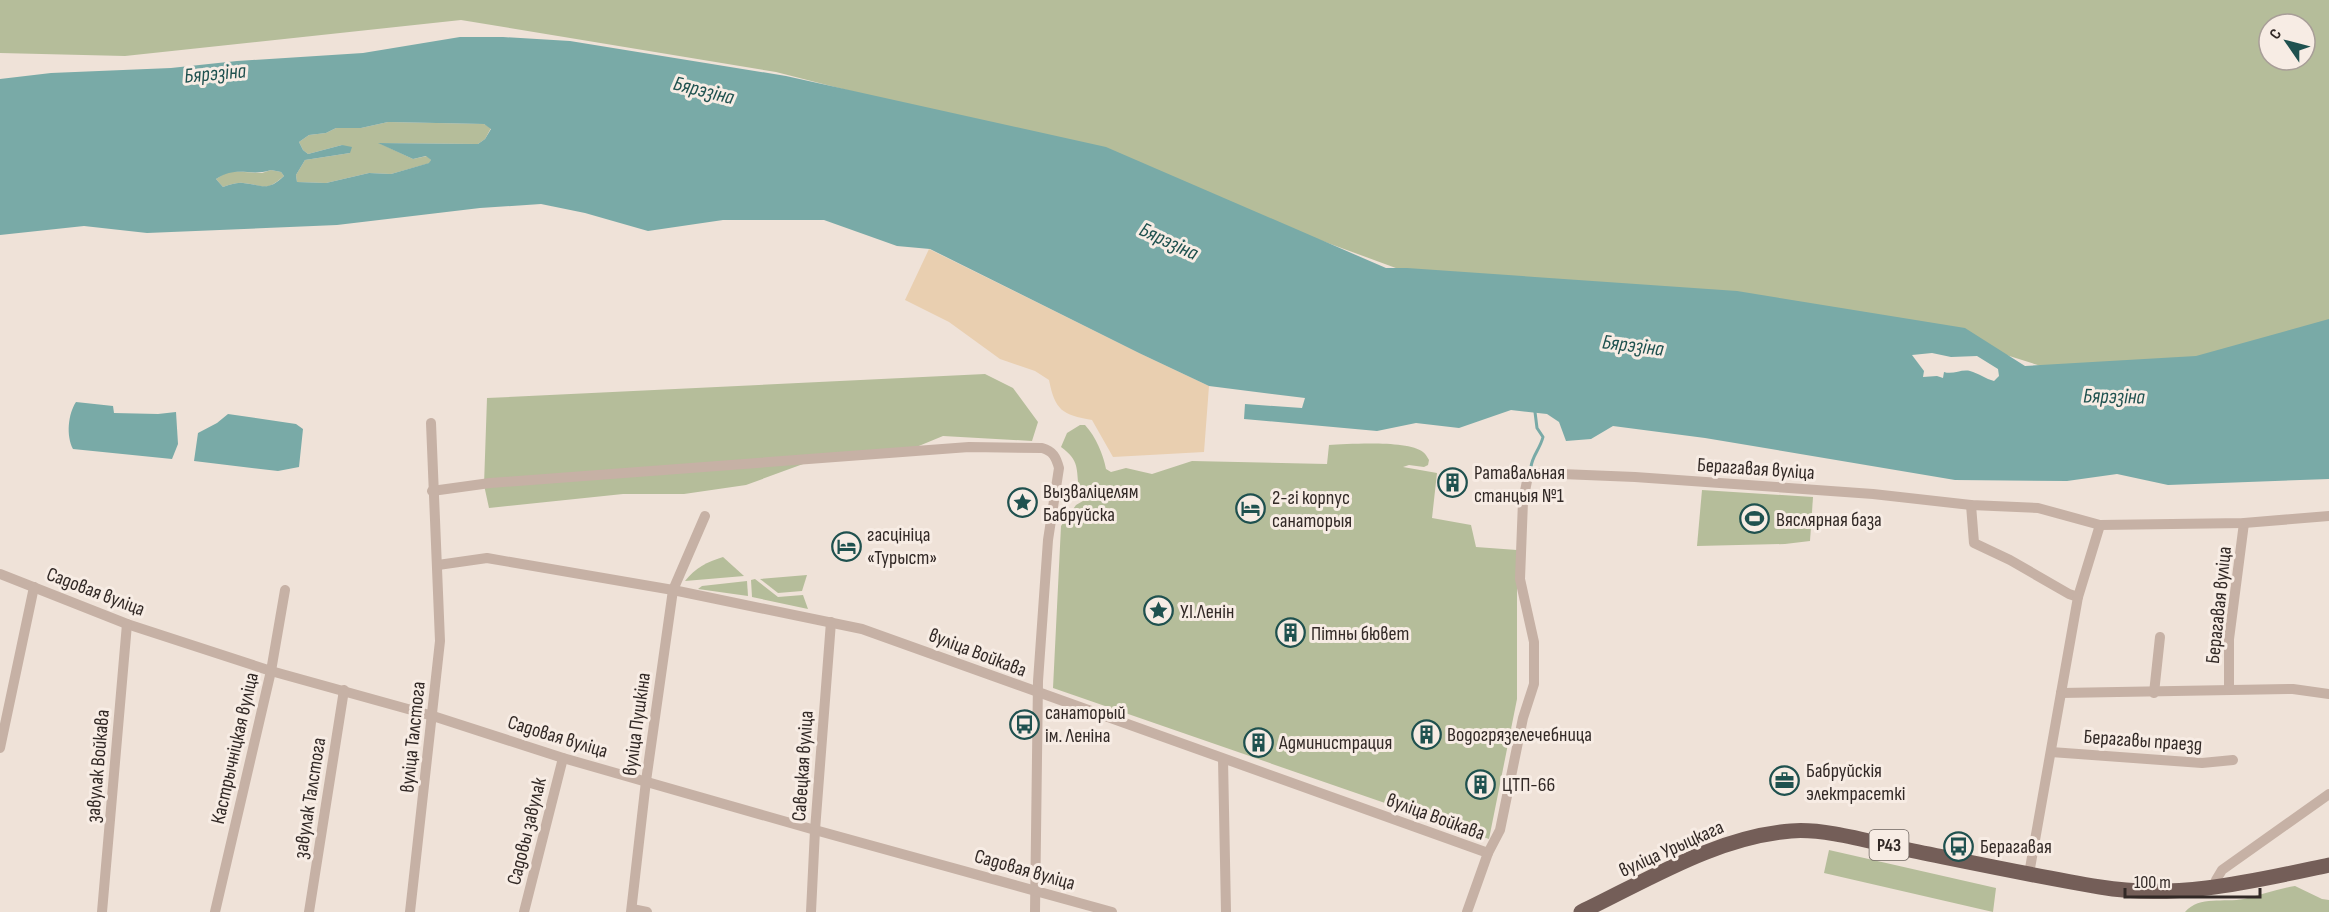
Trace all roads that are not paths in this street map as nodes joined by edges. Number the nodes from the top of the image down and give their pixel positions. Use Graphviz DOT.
graph roads {
  1 [pos="431,423"];
  2 [pos="432,491"];
  3 [pos="1971,505"];
  4 [pos="705,516"];
  5 [pos="2329,516"];
  6 [pos="2244,523"];
  7 [pos="2100,525"];
  8 [pos="438,565"];
  9 [pos="0,574"];
  10 [pos="34,587"];
  11 [pos="285,590"];
  12 [pos="673,590"];
  13 [pos="2078,597"];
  14 [pos="831,622"];
  15 [pos="128,624"];
  16 [pos="2160,637"];
  17 [pos="271,671"];
  18 [pos="344,690"];
  19 [pos="2229,690"];
  20 [pos="2061,693"];
  21 [pos="2154,693"];
  22 [pos="1037,694"];
  23 [pos="2329,694"];
  24 [pos="433,716"];
  25 [pos="0,748"];
  26 [pos="2051,752"];
  27 [pos="563,758"];
  28 [pos="1223,759"];
  29 [pos="2233,760"];
  30 [pos="646,781"];
  31 [pos="2329,794"];
  32 [pos="815,830"];
  33 [pos="1488,854"];
  34 [pos="2329,865"];
  35 [pos="2029,874"];
  36 [pos="2217,887"];
  37 [pos="1036,890"];
  38 [pos="632,910"];
  39 [pos="102,912"];
  40 [pos="215,912"];
  41 [pos="309,912"];
  42 [pos="410,912"];
  43 [pos="524,912"];
  44 [pos="647,912"];
  45 [pos="812,912"];
  46 [pos="1035,912"];
  47 [pos="1112,912"];
  48 [pos="1226,912"];
  49 [pos="1467,912"];
  50 [pos="1581,912"];
  1 -- 2 [label="street, вуліца Талстога"];
  2 -- 8 [label="street, вуліца Талстога"];
  2 -- 22 [label="street"];
  3 -- 7 [label="street, Берагавая вуліца"];
  3 -- 13 [label="street"];
  3 -- 33 [label="street, Берагавая вуліца"];
  4 -- 12 [label="street, вуліца Пушкіна"];
  5 -- 6 [label="street, Берагавая вуліца"];
  6 -- 7 [label="street, Берагавая вуліца"];
  6 -- 19 [label="street, Берагавая вуліца"];
  7 -- 13 [label="street"];
  8 -- 12 [label="street, вуліца Войкава"];
  8 -- 24 [label="street, вуліца Талстога"];
  9 -- 10 [label="street, Садовая вуліца"];
  10 -- 15 [label="street, Садовая вуліца"];
  10 -- 25 [label="street"];
  11 -- 17 [label="street, Кастрычніцкая вуліца"];
  12 -- 14 [label="street, вуліца Войкава"];
  12 -- 30 [label="street, вуліца Пушкіна"];
  13 -- 20 [label="street"];
  14 -- 22 [label="street, вуліца Войкава"];
  14 -- 32 [label="street, Савецкая вуліца"];
  15 -- 17 [label="street, Садовая вуліца"];
  15 -- 39 [label="street, завулак Войкава"];
  16 -- 21 [label="street"];
  17 -- 18 [label="street, Садовая вуліца"];
  17 -- 40 [label="street, Кастрычніцкая вуліца"];
  18 -- 24 [label="street, Садовая вуліца"];
  18 -- 41 [label="street, завулак Талстога"];
  19 -- 21 [label="street, Берагавая вуліца"];
  19 -- 23 [label="street, Берагавая вуліца"];
  20 -- 21 [label="street, Берагавая вуліца"];
  20 -- 26 [label="street"];
  22 -- 28 [label="street, вуліца Войкава"];
  22 -- 37 [label="street"];
  24 -- 27 [label="street, Садовая вуліца"];
  24 -- 42 [label="street, вуліца Талстога"];
  26 -- 29 [label="street, Берагавы праезд"];
  26 -- 35 [label="street"];
  27 -- 30 [label="street, Садовая вуліца"];
  27 -- 43 [label="street, Садовы завулак"];
  28 -- 33 [label="street, вуліца Войкава"];
  28 -- 48 [label="street"];
  30 -- 32 [label="street, Садовая вуліца"];
  30 -- 38 [label="street, вуліца Пушкіна"];
  31 -- 36 [label="street"];
  32 -- 37 [label="street, Садовая вуліца"];
  32 -- 45 [label="street, Савецкая вуліца"];
  33 -- 49 [label="street"];
  34 -- 36 [label="main road, Р43"];
  35 -- 36 [label="main road, Р43"];
  35 -- 50 [label="main road, вуліца Урыцкага / Р43"];
  37 -- 46 [label="street"];
  37 -- 47 [label="street, Садовая вуліца"];
  38 -- 44 [label="street, вуліца Пушкіна"];
}
